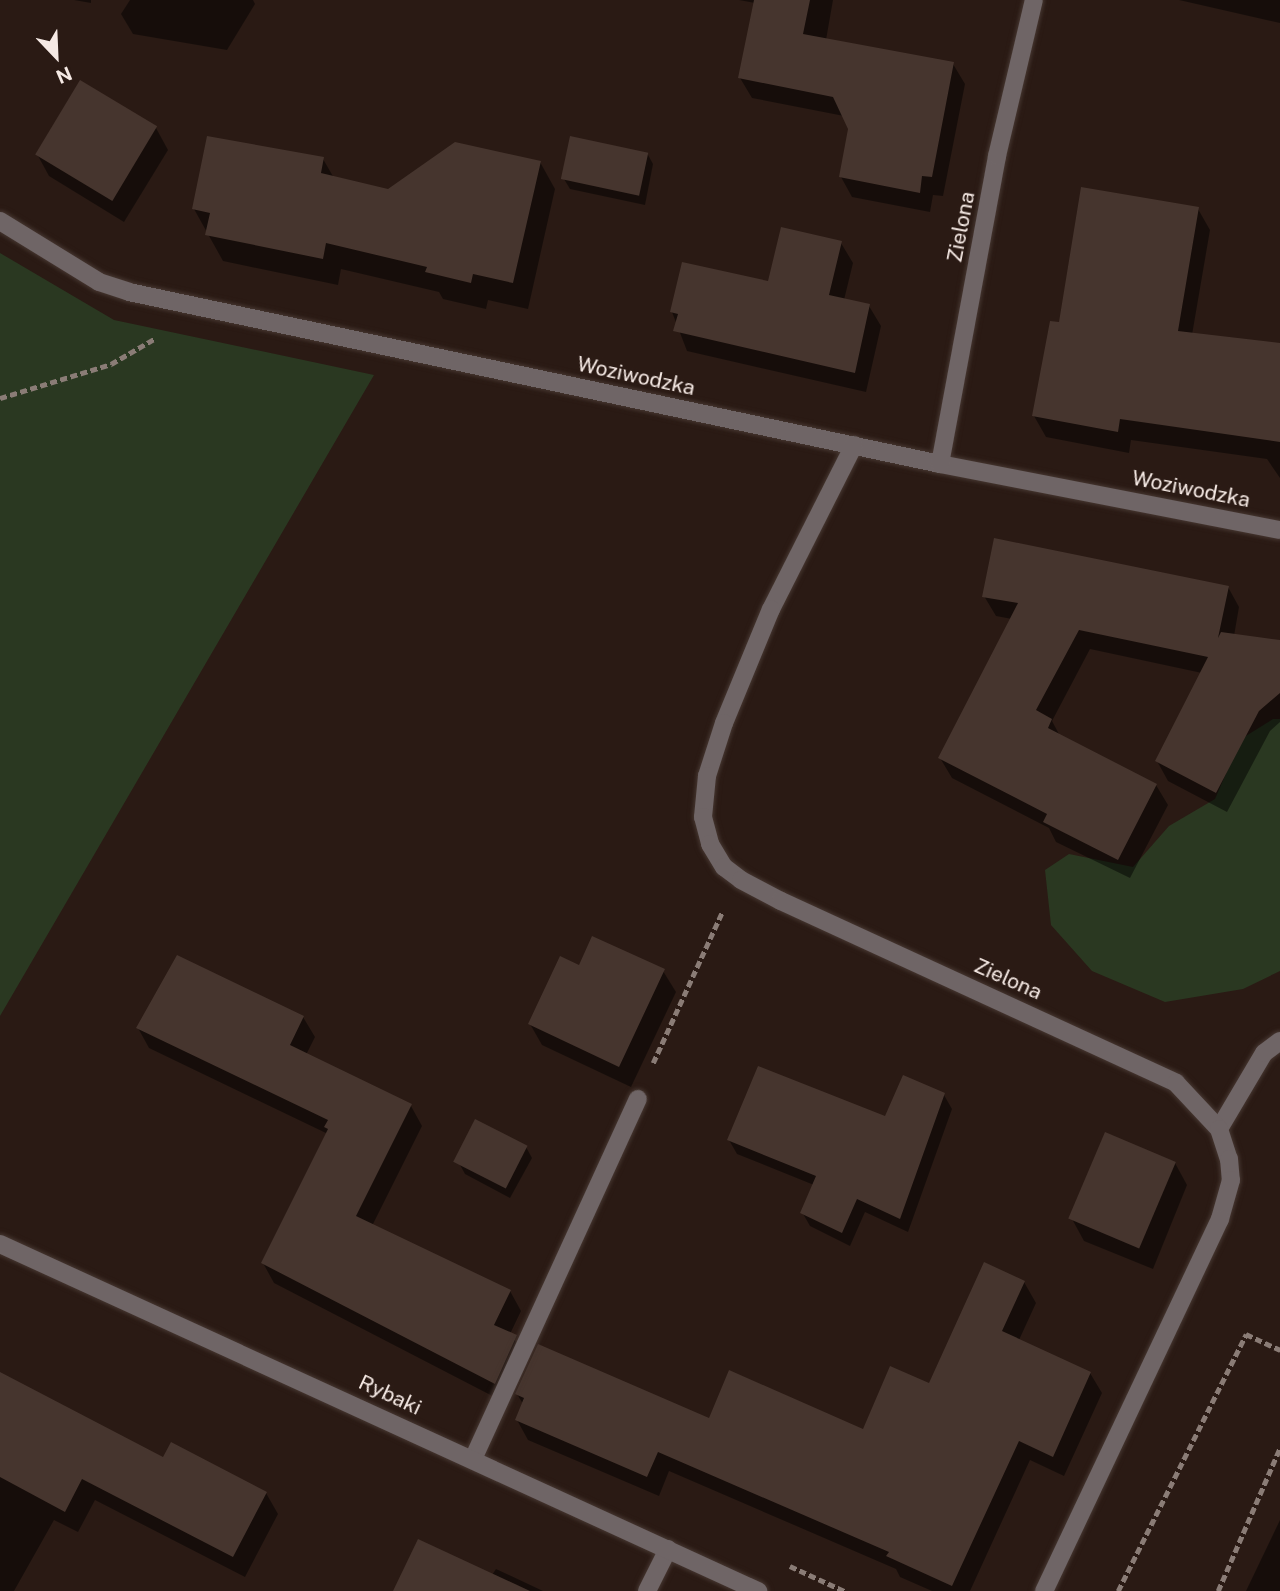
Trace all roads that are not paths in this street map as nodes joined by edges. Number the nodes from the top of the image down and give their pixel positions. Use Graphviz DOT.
graph roads {
  1 [pos="1034,0"];
  2 [pos="0,220"];
  3 [pos="854,445"];
  4 [pos="940,464"];
  5 [pos="1280,530"];
  6 [pos="1280,1041"];
  7 [pos="638,1099"];
  8 [pos="1219,1129"];
  9 [pos="0,1244"];
  10 [pos="473,1459"];
  11 [pos="668,1549"];
  12 [pos="647,1591"];
  13 [pos="758,1591"];
  14 [pos="1044,1591"];
  1 -- 4 [label="street, Zielona"];
  2 -- 3 [label="street, Woziwodzka"];
  3 -- 4 [label="street, Woziwodzka"];
  3 -- 8 [label="street, Zielona"];
  4 -- 5 [label="street, Woziwodzka"];
  6 -- 8 [label="street"];
  7 -- 10 [label="street"];
  8 -- 14 [label="street, Zielona"];
  9 -- 10 [label="street, Rybaki"];
  10 -- 11 [label="street, Rybaki"];
  11 -- 12 [label="street"];
  11 -- 13 [label="street, Rybaki"];
}
